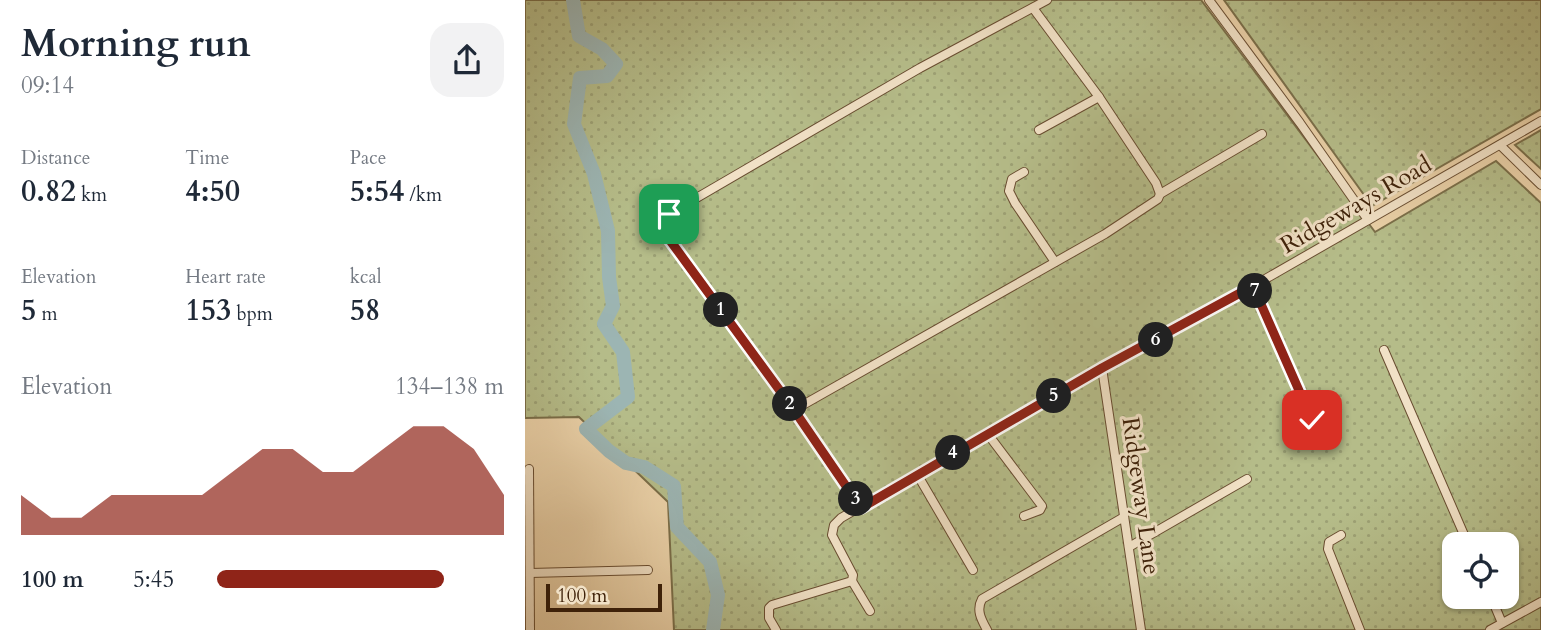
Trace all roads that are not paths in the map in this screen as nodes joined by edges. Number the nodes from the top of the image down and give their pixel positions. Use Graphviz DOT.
graph roads {
  1 [pos="1047,0"];
  2 [pos="1209,0"];
  3 [pos="1033,8"];
  4 [pos="1098,97"];
  5 [pos="1541,121"];
  6 [pos="1039,130"];
  7 [pos="1262,134"];
  8 [pos="1500,145"];
  9 [pos="1024,172"];
  10 [pos="1541,184"];
  11 [pos="1160,194"];
  12 [pos="1368,220"];
  13 [pos="1055,262"];
  14 [pos="1253,286"];
  15 [pos="1384,350"];
  16 [pos="1102,368"];
  17 [pos="794,410"];
  18 [pos="1312,420"];
  19 [pos="987,433"];
  20 [pos="529,469"];
  21 [pos="918,474"];
  22 [pos="1247,479"];
  23 [pos="861,508"];
  24 [pos="1024,516"];
  25 [pos="1124,517"];
  26 [pos="1463,532"];
  27 [pos="1341,535"];
  28 [pos="1129,547"];
  29 [pos="648,570"];
  30 [pos="973,570"];
  31 [pos="530,573"];
  32 [pos="852,581"];
  33 [pos="1541,602"];
  34 [pos="1493,609"];
  35 [pos="870,611"];
  36 [pos="1496,628"];
  37 [pos="530,630"];
  38 [pos="776,630"];
  39 [pos="987,630"];
  40 [pos="1141,630"];
  41 [pos="1360,630"];
  1 -- 3 [label="street"];
  2 -- 12 [label="street"];
  3 -- 4 [label="street"];
  3 -- 17 [label="street"];
  4 -- 6 [label="street"];
  4 -- 11 [label="street"];
  5 -- 8 [label="street, Ridgeways Road"];
  7 -- 11 [label="street"];
  8 -- 10 [label="street"];
  8 -- 12 [label="street, Ridgeways Road"];
  9 -- 13 [label="street"];
  11 -- 13 [label="street"];
  12 -- 14 [label="street, Ridgeways Road"];
  13 -- 17 [label="street"];
  14 -- 16 [label="street, Ridgeways Road"];
  14 -- 18 [label="street"];
  15 -- 26 [label="street"];
  16 -- 19 [label="street, Ridgeways Road"];
  16 -- 25 [label="street, Ridgeway Lane"];
  17 -- 23 [label="street"];
  19 -- 21 [label="street, Ridgeways Road"];
  19 -- 24 [label="street"];
  20 -- 31 [label="street"];
  21 -- 23 [label="street, Ridgeways Road"];
  21 -- 30 [label="street"];
  22 -- 28 [label="street"];
  23 -- 32 [label="street, Ridgeways Road"];
  25 -- 28 [label="street, Ridgeway Lane"];
  25 -- 39 [label="street"];
  27 -- 41 [label="street"];
  28 -- 40 [label="street, Ridgeway Lane"];
  29 -- 31 [label="street"];
  31 -- 37 [label="street"];
  32 -- 35 [label="street, Ridgeways Road"];
  32 -- 38 [label="street"];
  33 -- 36 [label="street"];
  34 -- 36 [label="street"];
}
